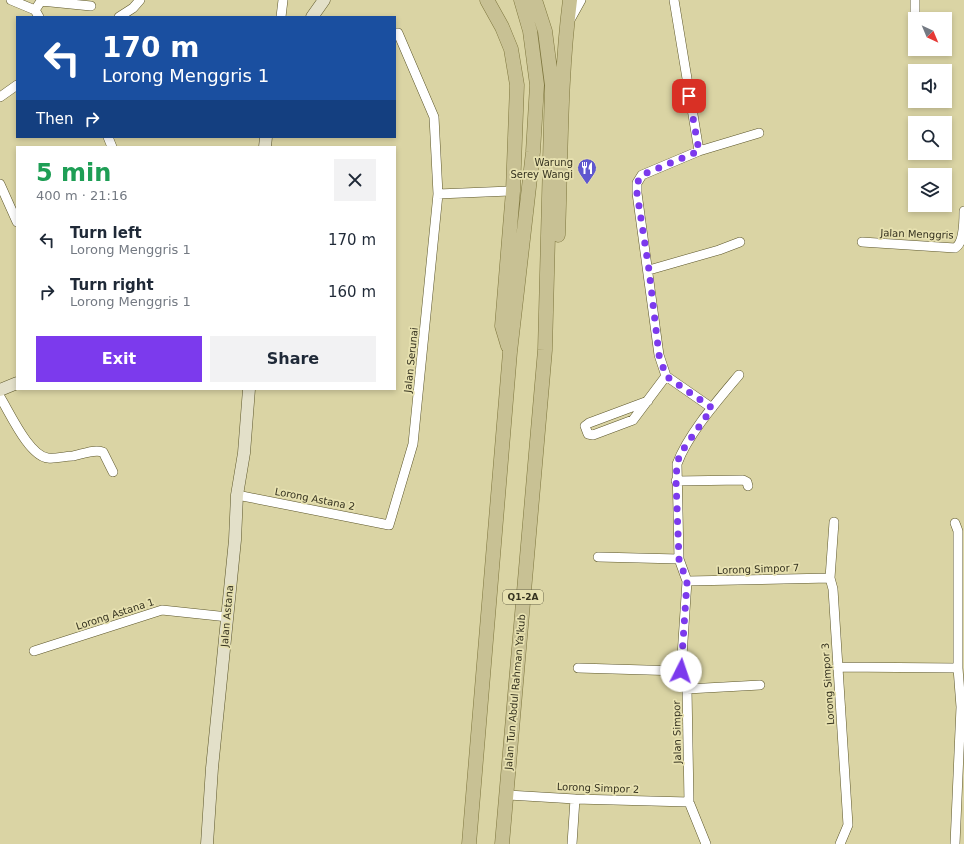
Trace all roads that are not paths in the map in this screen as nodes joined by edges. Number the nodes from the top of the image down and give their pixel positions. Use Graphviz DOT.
graph roads {
  1 [pos="11,0"];
  2 [pos="140,0"];
  3 [pos="283,0"];
  4 [pos="324,0"];
  5 [pos="487,0"];
  6 [pos="521,0"];
  7 [pos="535,0"];
  8 [pos="570,0"];
  9 [pos="581,0"];
  10 [pos="674,0"];
  11 [pos="915,0"];
  12 [pos="91,6"];
  13 [pos="915,12"];
  14 [pos="37,14"];
  15 [pos="121,16"];
  16 [pos="281,16"];
  17 [pos="313,16"];
  18 [pos="567,26"];
  19 [pos="398,33"];
  20 [pos="16,86"];
  21 [pos="0,97"];
  22 [pos="759,133"];
  23 [pos="699,151"];
  24 [pos="0,184"];
  25 [pos="513,191"];
  26 [pos="438,194"];
  27 [pos="964,211"];
  28 [pos="16,220"];
  29 [pos="740,242"];
  30 [pos="862,242"];
  31 [pos="649,270"];
  32 [pos="545,350"];
  33 [pos="510,352"];
  34 [pos="666,376"];
  35 [pos="739,376"];
  36 [pos="16,383"];
  37 [pos="0,390"];
  38 [pos="249,390"];
  39 [pos="0,397"];
  40 [pos="648,401"];
  41 [pos="712,408"];
  42 [pos="113,472"];
  43 [pos="676,481"];
  44 [pos="748,486"];
  45 [pos="237,495"];
  46 [pos="834,522"];
  47 [pos="956,523"];
  48 [pos="389,525"];
  49 [pos="598,557"];
  50 [pos="679,559"];
  51 [pos="830,578"];
  52 [pos="687,582"];
  53 [pos="228,618"];
  54 [pos="34,651"];
  55 [pos="837,667"];
  56 [pos="578,668"];
  57 [pos="958,668"];
  58 [pos="681,671"];
  59 [pos="760,685"];
  60 [pos="687,689"];
  61 [pos="506,795"];
  62 [pos="575,799"];
  63 [pos="689,802"];
  64 [pos="207,844"];
  65 [pos="470,844"];
  66 [pos="502,844"];
  67 [pos="572,844"];
  68 [pos="706,844"];
  69 [pos="840,844"];
  70 [pos="955,844"];
  1 -- 14 [label="street"];
  2 -- 15 [label="street"];
  3 -- 16 [label="street"];
  4 -- 17 [label="main road"];
  5 -- 25 [label="main road"];
  6 -- 33 [label="main road"];
  7 -- 32 [label="main road"];
  8 -- 18 [label="main road, Q1-2A"];
  9 -- 18 [label="street"];
  10 -- 23 [label="street"];
  11 -- 13 [label="street"];
  12 -- 14 [label="street"];
  18 -- 32 [label="main road, Q1-2A"];
  19 -- 26 [label="street, Jalan Serunai"];
  20 -- 21 [label="street"];
  22 -- 23 [label="street"];
  23 -- 31 [label="street"];
  24 -- 28 [label="street"];
  25 -- 26 [label="street"];
  25 -- 33 [label="main road"];
  26 -- 48 [label="street, Jalan Serunai"];
  27 -- 30 [label="street, Jalan Menggris"];
  29 -- 31 [label="street"];
  31 -- 34 [label="street"];
  32 -- 61 [label="main road, Jalan Tun Abdul Rahman Ya'kub / Q1-2A"];
  33 -- 65 [label="main road"];
  34 -- 40 [label="street"];
  34 -- 41 [label="street"];
  35 -- 41 [label="street, Jalan Simpor"];
  36 -- 37 [label="main road"];
  38 -- 45 [label="main road, Jalan Astana"];
  39 -- 42 [label="street"];
  40 -- 40 [label="street"];
  41 -- 43 [label="street, Jalan Simpor"];
  43 -- 44 [label="street"];
  43 -- 50 [label="street, Jalan Simpor"];
  45 -- 48 [label="street, Lorong Astana 2"];
  45 -- 53 [label="main road, Jalan Astana"];
  46 -- 51 [label="street, Lorong Simpor 3"];
  47 -- 57 [label="street"];
  49 -- 50 [label="street"];
  50 -- 52 [label="street, Jalan Simpor"];
  51 -- 52 [label="street, Lorong Simpor 7"];
  51 -- 55 [label="street, Lorong Simpor 3"];
  52 -- 58 [label="street, Jalan Simpor"];
  53 -- 54 [label="street, Lorong Astana 1"];
  53 -- 64 [label="main road, Jalan Astana"];
  55 -- 57 [label="street"];
  55 -- 69 [label="street, Lorong Simpor 3"];
  56 -- 58 [label="street"];
  57 -- 70 [label="street"];
  58 -- 60 [label="street, Jalan Simpor"];
  59 -- 60 [label="street"];
  60 -- 63 [label="street, Jalan Simpor"];
  61 -- 62 [label="street, Lorong Simpor 2"];
  61 -- 66 [label="main road, Jalan Tun Abdul Rahman Ya'kub / Q1-2A"];
  62 -- 63 [label="street, Lorong Simpor 2"];
  62 -- 67 [label="street"];
  63 -- 68 [label="street, Jalan Simpor"];
}
